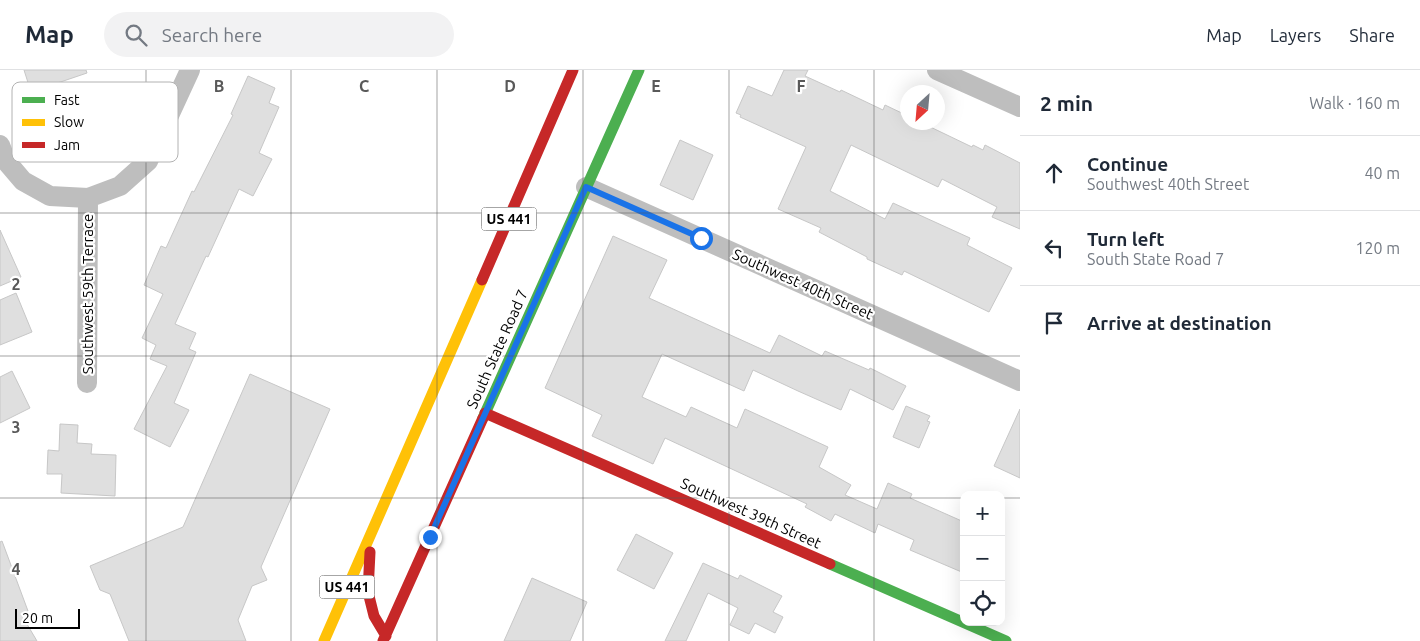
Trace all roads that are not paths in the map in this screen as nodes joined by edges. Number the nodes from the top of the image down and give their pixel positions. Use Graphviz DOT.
graph roads {
  1 [pos="190,70"];
  2 [pos="574,70"];
  3 [pos="639,70"];
  4 [pos="937,70"];
  5 [pos="178,96"];
  6 [pos="1020,107"];
  7 [pos="0,145"];
  8 [pos="147,162"];
  9 [pos="586,187"];
  10 [pos="88,198"];
  11 [pos="1020,381"];
  12 [pos="86,383"];
  13 [pos="485,413"];
  14 [pos="371,533"];
  15 [pos="334,619"];
  16 [pos="341,631"];
  17 [pos="389,639"];
  18 [pos="324,641"];
  19 [pos="1006,641"];
  1 -- 5 [label="street, Southwest 59th Terrace"];
  2 -- 14 [label="main road, US 441"];
  3 -- 9 [label="main road, South State Road 7"];
  4 -- 6 [label="street"];
  7 -- 10 [label="street"];
  8 -- 10 [label="street, Southwest 59th Terrace"];
  9 -- 11 [label="street, Southwest 40th Street"];
  9 -- 13 [label="main road, South State Road 7"];
  10 -- 12 [label="street, Southwest 59th Terrace"];
  13 -- 17 [label="main road, South State Road 7"];
  13 -- 19 [label="main road, Southwest 39th Street"];
  14 -- 15 [label="main road, US 441"];
  14 -- 17 [label="main road"];
  15 -- 16 [label="main road"];
  15 -- 18 [label="main road, US 441"];
}
